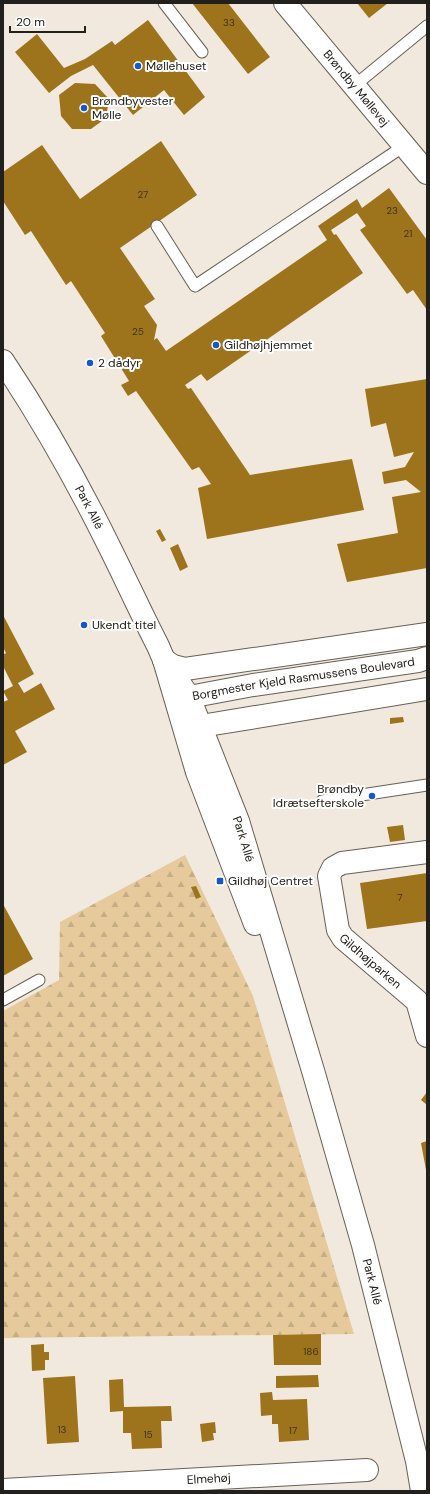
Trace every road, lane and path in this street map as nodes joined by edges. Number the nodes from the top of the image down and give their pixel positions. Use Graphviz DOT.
graph roads {
  1 [pos="164,3"];
  2 [pos="285,3"];
  3 [pos="427,26"];
  4 [pos="202,52"];
  5 [pos="354,86"];
  6 [pos="404,146"];
  7 [pos="427,173"];
  8 [pos="157,226"];
  9 [pos="3,361"];
  10 [pos="427,634"];
  11 [pos="427,658"];
  12 [pos="164,660"];
  13 [pos="427,689"];
  14 [pos="190,697"];
  15 [pos="180,717"];
  16 [pos="201,726"];
  17 [pos="427,785"];
  18 [pos="322,801"];
  19 [pos="427,852"];
  20 [pos="39,980"];
  21 [pos="3,1000"];
  22 [pos="422,1000"];
  23 [pos="427,1036"];
  24 [pos="314,1074"];
  25 [pos="367,1470"];
  26 [pos="3,1490"];
  27 [pos="422,1491"];
  1 -- 4 [label="lane"];
  2 -- 5 [label="street, Brøndby Møllevej"];
  3 -- 5 [label="lane"];
  5 -- 6 [label="street, Brøndby Møllevej"];
  6 -- 7 [label="street, Brøndby Møllevej"];
  6 -- 8 [label="lane"];
  9 -- 12 [label="street, Park Allé"];
  10 -- 12 [label="street"];
  11 -- 14 [label="street, Borgmester Kjeld Rasmussens Boulevard"];
  12 -- 14 [label="street, Park Allé"];
  12 -- 15 [label="street, Park Allé"];
  13 -- 16 [label="street"];
  14 -- 15 [label="street, Borgmester Kjeld Rasmussens Boulevard"];
  14 -- 16 [label="street, Park Allé"];
  15 -- 16 [label="street, Borgmester Kjeld Rasmussens Boulevard"];
  15 -- 24 [label="street, Park Allé"];
  16 -- 24 [label="street, Park Allé"];
  17 -- 18 [label="lane"];
  19 -- 22 [label="street, Gildhøjparken"];
  20 -- 21 [label="lane"];
  22 -- 23 [label="street, Gildhøjparken"];
  24 -- 27 [label="street, Park Allé"];
  25 -- 26 [label="street, Elmehøj"];
}
